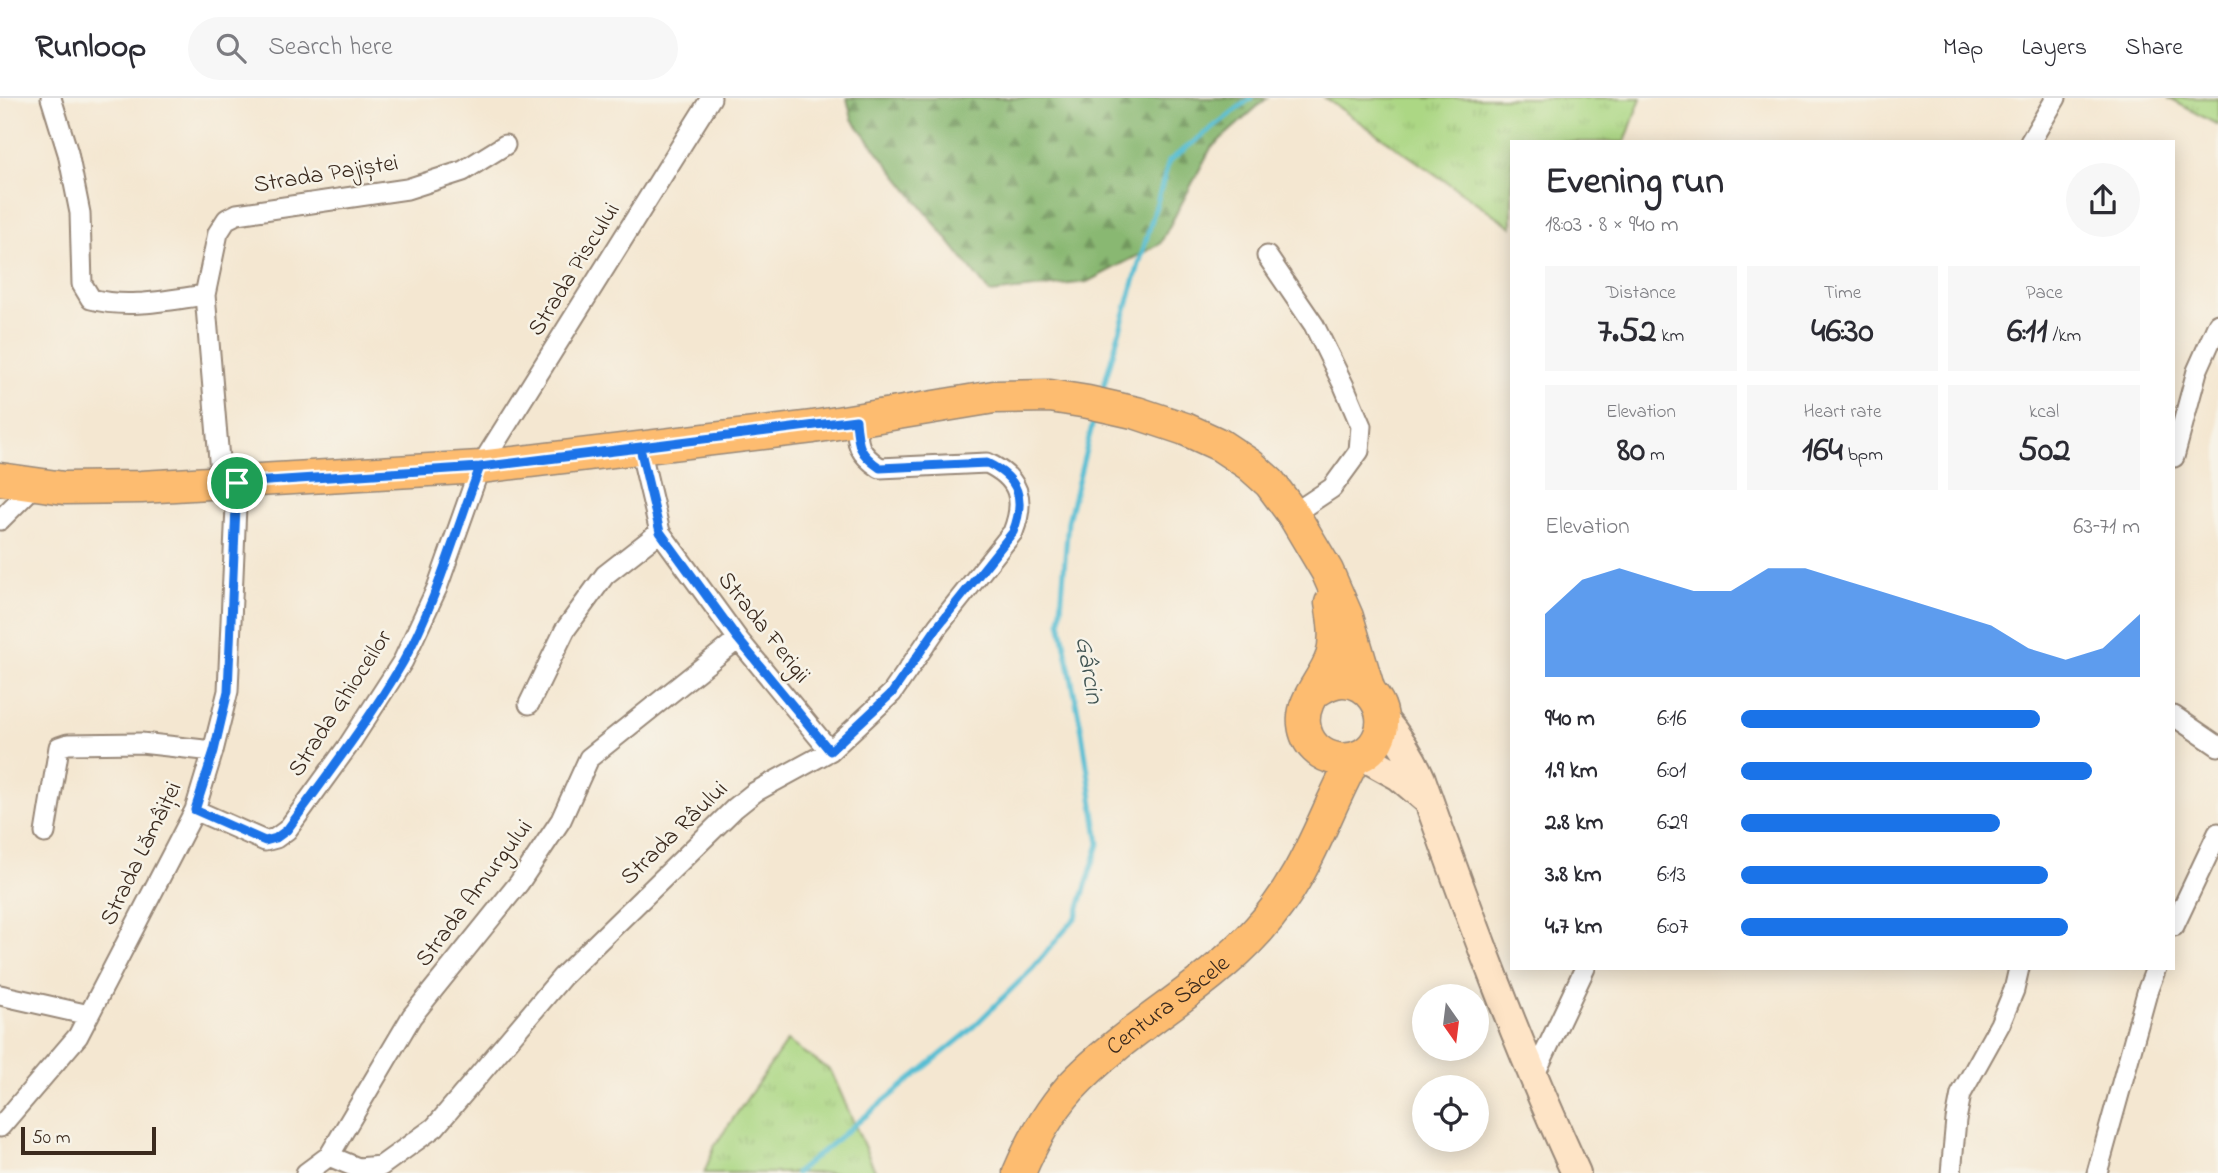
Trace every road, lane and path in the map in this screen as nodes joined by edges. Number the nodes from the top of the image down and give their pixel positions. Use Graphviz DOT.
graph roads {
  1 [pos="51,98"];
  2 [pos="711,98"];
  3 [pos="2056,98"];
  4 [pos="2031,140"];
  5 [pos="505,145"];
  6 [pos="1267,256"];
  7 [pos="205,295"];
  8 [pos="2218,324"];
  9 [pos="856,420"];
  10 [pos="640,448"];
  11 [pos="2175,453"];
  12 [pos="480,467"];
  13 [pos="0,479"];
  14 [pos="229,483"];
  15 [pos="35,485"];
  16 [pos="1293,514"];
  17 [pos="0,520"];
  18 [pos="660,532"];
  19 [pos="1327,570"];
  20 [pos="738,639"];
  21 [pos="1314,693"];
  22 [pos="529,704"];
  23 [pos="1376,705"];
  24 [pos="2175,717"];
  25 [pos="1306,735"];
  26 [pos="2218,746"];
  27 [pos="214,751"];
  28 [pos="830,751"];
  29 [pos="1357,757"];
  30 [pos="1429,803"];
  31 [pos="195,810"];
  32 [pos="2218,832"];
  33 [pos="45,833"];
  34 [pos="1317,839"];
  35 [pos="2175,924"];
  36 [pos="1584,970"];
  37 [pos="2019,970"];
  38 [pos="2155,970"];
  39 [pos="0,995"];
  40 [pos="89,1015"];
  41 [pos="1534,1076"];
  42 [pos="0,1127"];
  43 [pos="329,1156"];
  44 [pos="306,1173"];
  45 [pos="1019,1173"];
  46 [pos="1576,1173"];
  47 [pos="1951,1173"];
  48 [pos="2097,1173"];
  1 -- 7 [label="street"];
  2 -- 12 [label="street, Strada Piscului"];
  3 -- 4 [label="street"];
  5 -- 7 [label="street, Strada Pajiștei"];
  6 -- 16 [label="street"];
  7 -- 14 [label="street, Strada Pajiștei"];
  8 -- 11 [label="street"];
  9 -- 10 [label="main road"];
  9 -- 16 [label="main road"];
  9 -- 28 [label="street, Strada Râului"];
  10 -- 12 [label="main road"];
  10 -- 18 [label="street, Strada Ferigii"];
  12 -- 14 [label="main road"];
  12 -- 31 [label="street, Strada Ghioceilor"];
  13 -- 15 [label="main road"];
  14 -- 15 [label="main road"];
  14 -- 27 [label="street, Strada Lămâiței"];
  15 -- 17 [label="street"];
  16 -- 19 [label="main road"];
  18 -- 20 [label="street, Strada Ferigii"];
  18 -- 22 [label="street"];
  19 -- 21 [label="main road"];
  19 -- 23 [label="main road"];
  20 -- 28 [label="street, Strada Ferigii"];
  20 -- 43 [label="street, Strada Amurgului"];
  21 -- 23 [label="main road"];
  21 -- 25 [label="main road"];
  23 -- 29 [label="main road"];
  23 -- 30 [label="main road"];
  24 -- 26 [label="street"];
  25 -- 29 [label="main road"];
  25 -- 34 [label="main road, Centura Săcele"];
  27 -- 31 [label="street, Strada Lămâiței"];
  27 -- 33 [label="street"];
  28 -- 43 [label="street, Strada Râului"];
  29 -- 30 [label="main road"];
  29 -- 34 [label="main road, Centura Săcele"];
  30 -- 41 [label="main road"];
  31 -- 40 [label="street, Strada Lămâiței"];
  32 -- 35 [label="street"];
  34 -- 45 [label="main road, Centura Săcele"];
  36 -- 41 [label="street"];
  37 -- 47 [label="street"];
  38 -- 48 [label="street"];
  39 -- 40 [label="street"];
  40 -- 42 [label="street, Strada Lămâiței"];
  41 -- 46 [label="main road"];
  43 -- 44 [label="street, Strada Amurgului"];
}
